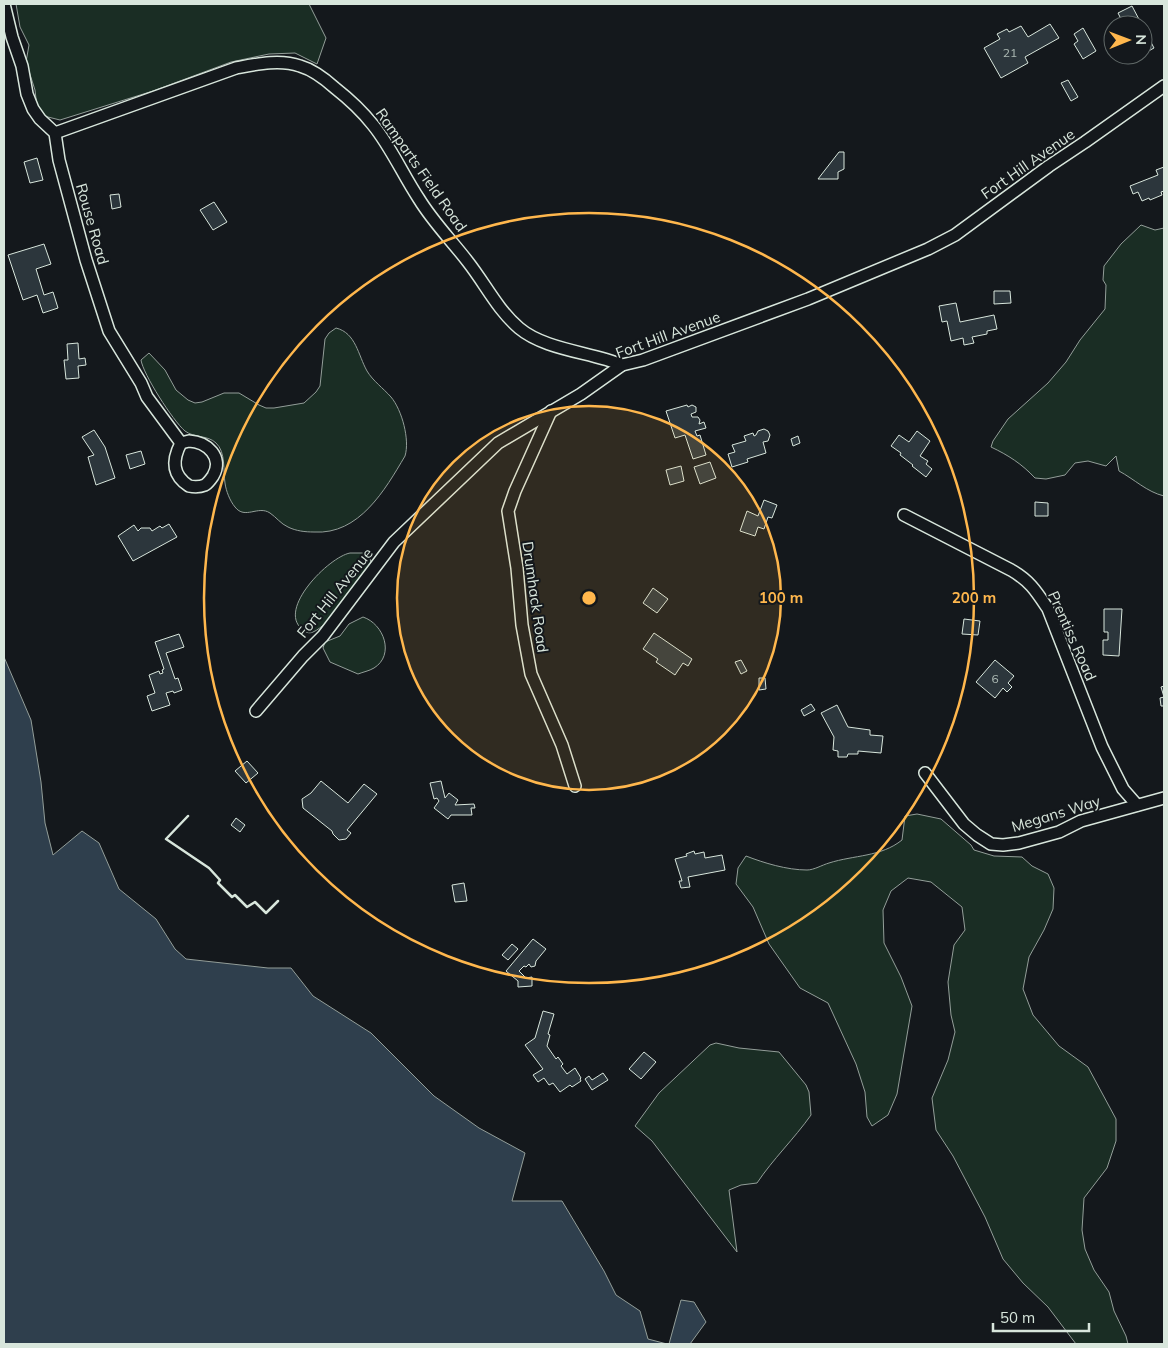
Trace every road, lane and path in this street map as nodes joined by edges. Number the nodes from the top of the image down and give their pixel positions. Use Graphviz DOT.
graph roads {
  1 [pos="4,4"];
  2 [pos="1164,86"];
  3 [pos="55,133"];
  4 [pos="622,365"];
  5 [pos="551,411"];
  6 [pos="181,443"];
  7 [pos="904,515"];
  8 [pos="256,711"];
  9 [pos="925,773"];
  10 [pos="575,786"];
  11 [pos="1164,798"];
  12 [pos="1137,806"];
  1 -- 3 [label="street"];
  2 -- 4 [label="street, Fort Hill Avenue"];
  3 -- 4 [label="street, Ramparts Field Road"];
  3 -- 6 [label="street, Rouse Road"];
  4 -- 5 [label="street, Fort Hill Avenue"];
  5 -- 8 [label="street, Fort Hill Avenue"];
  5 -- 10 [label="street, Drumhack Road"];
  7 -- 12 [label="street, Prentiss Road"];
  9 -- 12 [label="street, Megans Way"];
  11 -- 12 [label="street"];
}
